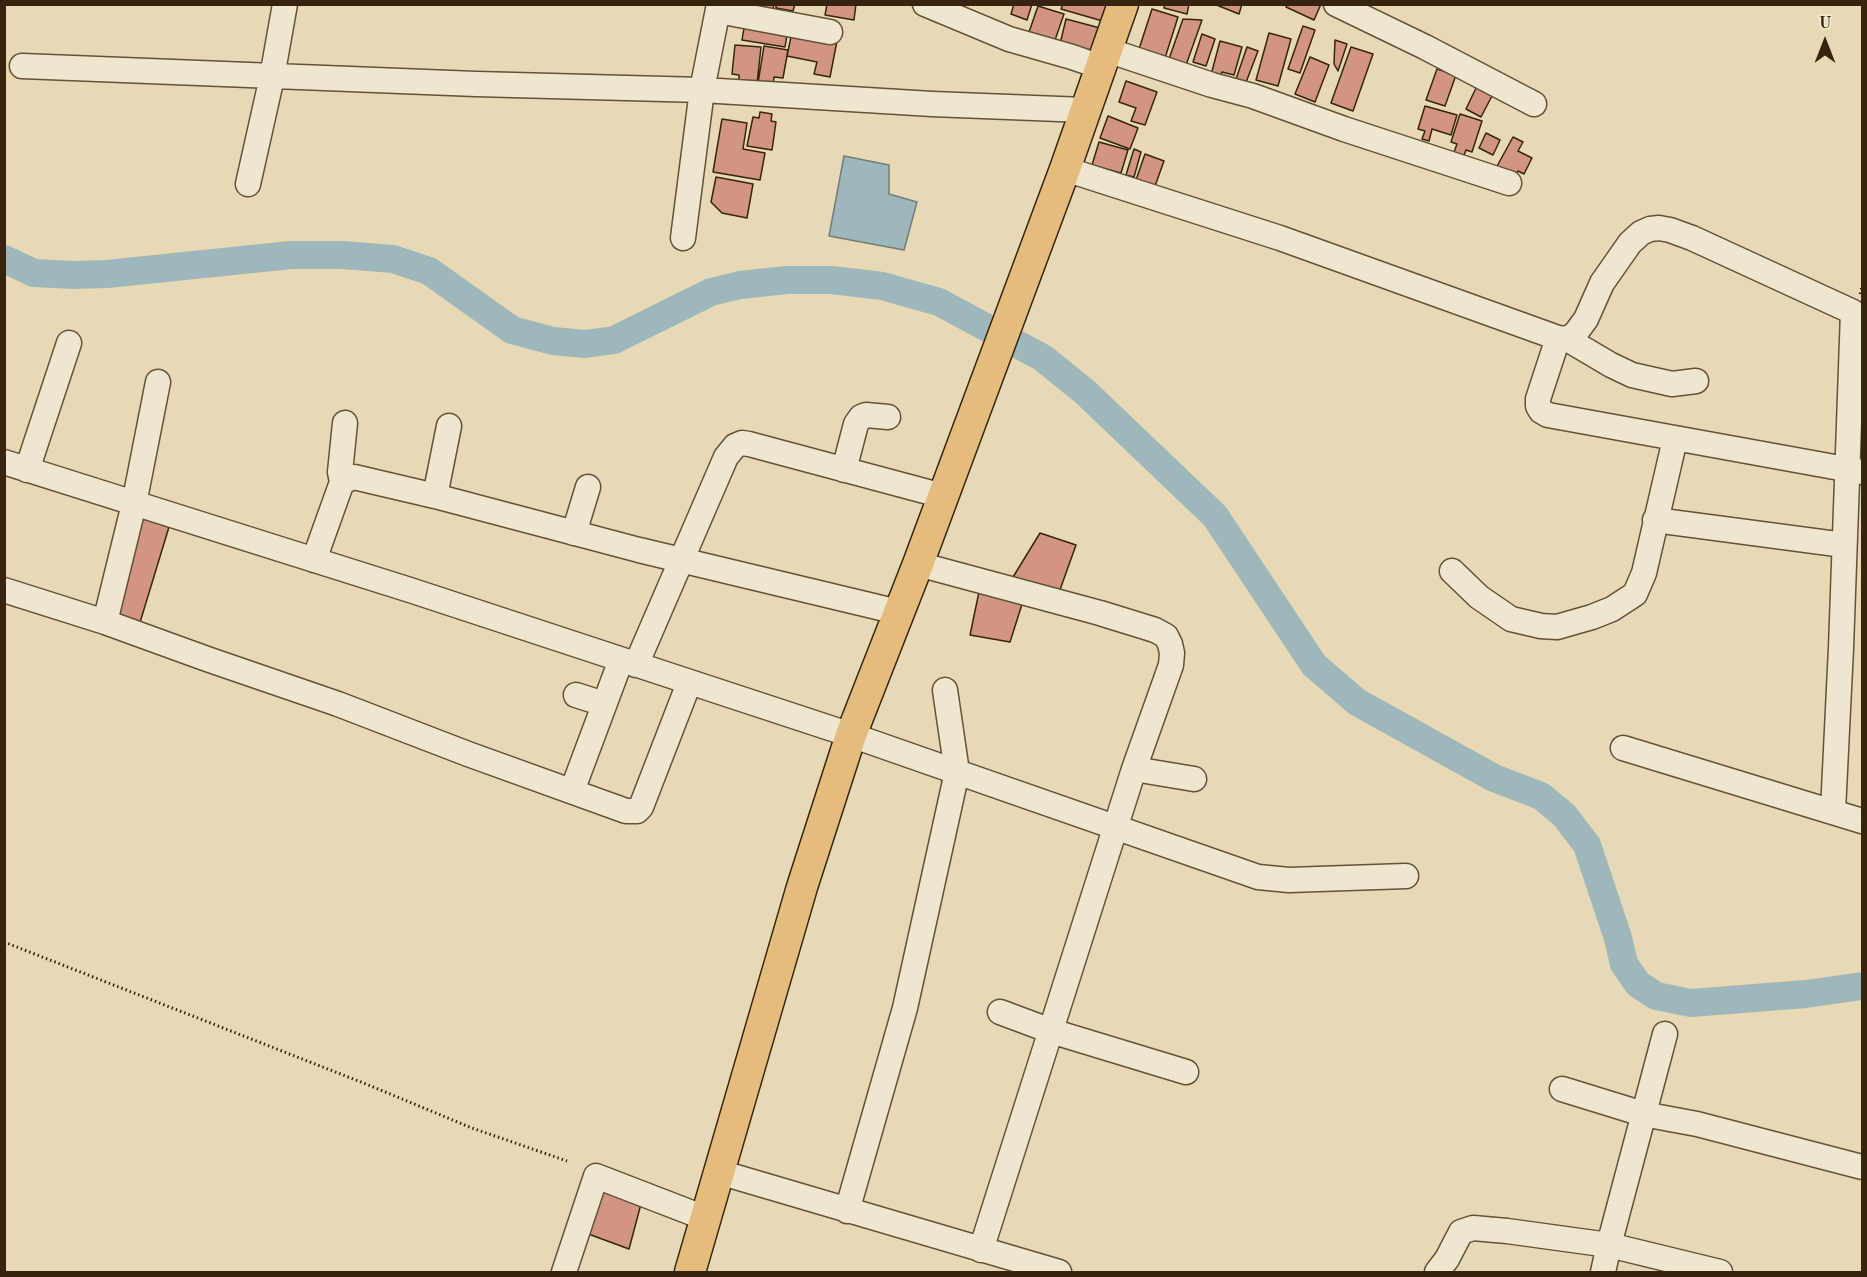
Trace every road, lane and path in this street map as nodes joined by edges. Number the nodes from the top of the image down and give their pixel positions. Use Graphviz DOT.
graph roads {
  1 [pos="285,4"];
  2 [pos="925,4"];
  3 [pos="1123,4"];
  4 [pos="1336,4"];
  5 [pos="718,8"];
  6 [pos="830,32"];
  7 [pos="1104,58"];
  8 [pos="22,66"];
  9 [pos="272,77"];
  10 [pos="702,90"];
  11 [pos="1534,104"];
  12 [pos="1085,110"];
  13 [pos="1065,169"];
  14 [pos="1509,183"];
  15 [pos="248,184"];
  16 [pos="683,238"];
  17 [pos="1562,339"];
  18 [pos="69,343"];
  19 [pos="1696,381"];
  20 [pos="158,382"];
  21 [pos="888,417"];
  22 [pos="345,423"];
  23 [pos="449,426"];
  24 [pos="1675,439"];
  25 [pos="4,462"];
  26 [pos="27,470"];
  27 [pos="844,470"];
  28 [pos="1855,471"];
  29 [pos="342,482"];
  30 [pos="588,487"];
  31 [pos="435,496"];
  32 [pos="943,496"];
  33 [pos="134,504"];
  34 [pos="1655,520"];
  35 [pos="574,533"];
  36 [pos="1850,558"];
  37 [pos="681,559"];
  38 [pos="314,560"];
  39 [pos="918,564"];
  40 [pos="1452,571"];
  41 [pos="4,590"];
  42 [pos="898,612"];
  43 [pos="105,622"];
  44 [pos="629,662"];
  45 [pos="689,683"];
  46 [pos="945,690"];
  47 [pos="576,695"];
  48 [pos="604,704"];
  49 [pos="851,735"];
  50 [pos="1623,748"];
  51 [pos="1134,769"];
  52 [pos="957,772"];
  53 [pos="1194,779"];
  54 [pos="572,791"];
  55 [pos="1833,812"];
  56 [pos="1863,821"];
  57 [pos="1117,826"];
  58 [pos="1406,876"];
  59 [pos="4,942"];
  60 [pos="1000,1012"];
  61 [pos="1051,1030"];
  62 [pos="1665,1034"];
  63 [pos="1186,1072"];
  64 [pos="1562,1089"];
  65 [pos="1643,1114"];
  66 [pos="567,1161"];
  67 [pos="1863,1167"];
  68 [pos="719,1172"];
  69 [pos="847,1211"];
  70 [pos="705,1218"];
  71 [pos="1609,1245"];
  72 [pos="981,1250"];
  73 [pos="564,1272"];
  74 [pos="690,1272"];
  75 [pos="1059,1272"];
  76 [pos="1437,1272"];
  77 [pos="1604,1272"];
  78 [pos="1720,1272"];
  1 -- 9 [label="street"];
  2 -- 7 [label="street"];
  3 -- 7 [label="main road"];
  4 -- 11 [label="street"];
  5 -- 6 [label="street"];
  5 -- 10 [label="street"];
  7 -- 12 [label="main road"];
  7 -- 14 [label="street"];
  8 -- 9 [label="street"];
  9 -- 10 [label="street"];
  9 -- 15 [label="street"];
  10 -- 12 [label="street"];
  10 -- 16 [label="street"];
  12 -- 13 [label="main road"];
  13 -- 17 [label="street"];
  13 -- 32 [label="main road"];
  17 -- 19 [label="street"];
  17 -- 24 [label="street"];
  17 -- 28 [label="street"];
  18 -- 26 [label="street"];
  20 -- 33 [label="street"];
  21 -- 27 [label="street"];
  22 -- 29 [label="street"];
  23 -- 31 [label="street"];
  24 -- 28 [label="street"];
  24 -- 34 [label="street"];
  25 -- 26 [label="street"];
  26 -- 33 [label="street"];
  27 -- 32 [label="street"];
  27 -- 37 [label="street"];
  28 -- 36 [label="street"];
  29 -- 31 [label="street"];
  29 -- 38 [label="street"];
  30 -- 35 [label="street"];
  31 -- 35 [label="street"];
  32 -- 39 [label="main road"];
  33 -- 38 [label="street"];
  33 -- 43 [label="street"];
  34 -- 36 [label="street"];
  34 -- 40 [label="street"];
  35 -- 37 [label="street"];
  36 -- 55 [label="street"];
  37 -- 42 [label="street"];
  37 -- 44 [label="street"];
  38 -- 44 [label="street"];
  39 -- 42 [label="main road"];
  39 -- 51 [label="street"];
  41 -- 43 [label="street"];
  42 -- 49 [label="main road"];
  43 -- 54 [label="street"];
  44 -- 45 [label="street"];
  44 -- 48 [label="street"];
  45 -- 49 [label="street"];
  45 -- 54 [label="street"];
  46 -- 52 [label="street"];
  47 -- 48 [label="street"];
  48 -- 54 [label="street"];
  49 -- 52 [label="street"];
  49 -- 68 [label="main road"];
  50 -- 55 [label="street"];
  51 -- 53 [label="street"];
  51 -- 57 [label="street"];
  52 -- 57 [label="street"];
  52 -- 69 [label="street"];
  55 -- 56 [label="street"];
  57 -- 58 [label="street"];
  57 -- 61 [label="street"];
  59 -- 66 [label="path"];
  60 -- 61 [label="street"];
  61 -- 63 [label="street"];
  61 -- 72 [label="street"];
  62 -- 65 [label="street"];
  64 -- 65 [label="street"];
  65 -- 67 [label="street"];
  65 -- 71 [label="street"];
  68 -- 69 [label="street"];
  68 -- 70 [label="main road"];
  69 -- 72 [label="street"];
  70 -- 73 [label="street"];
  70 -- 74 [label="main road"];
  71 -- 76 [label="street"];
  71 -- 77 [label="street"];
  71 -- 78 [label="street"];
  72 -- 75 [label="street"];
}
